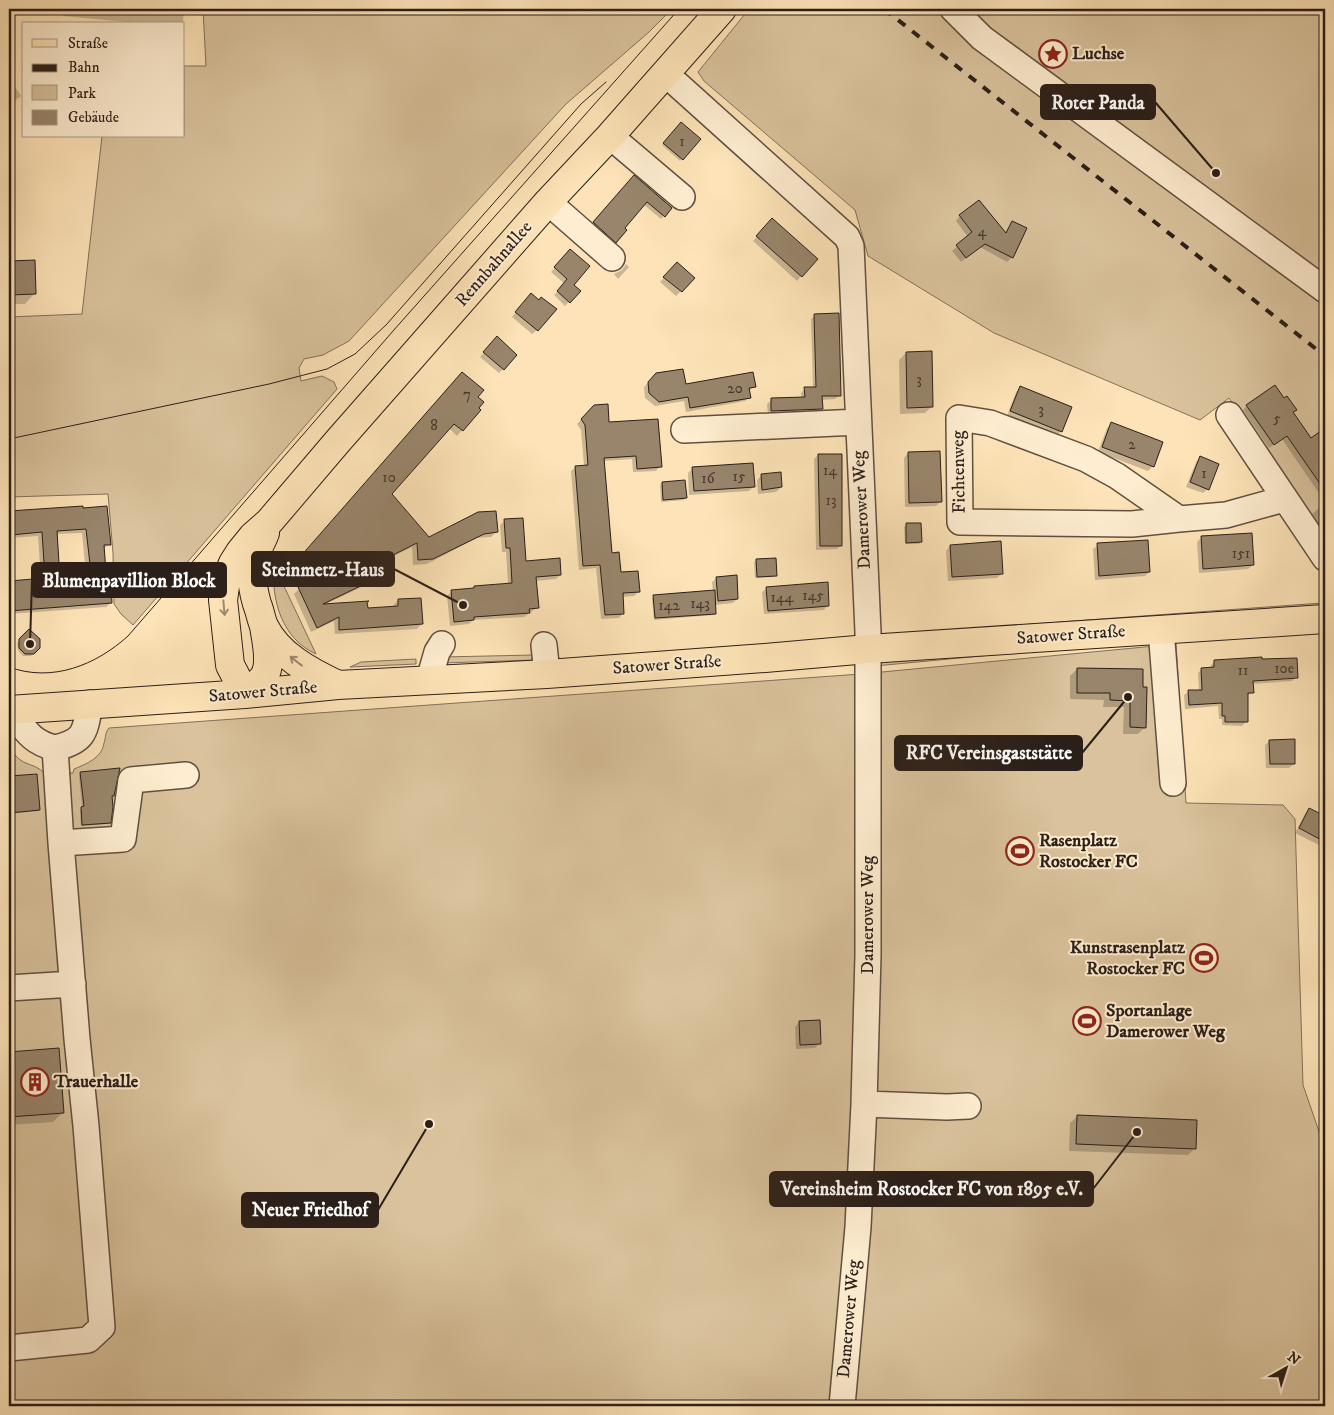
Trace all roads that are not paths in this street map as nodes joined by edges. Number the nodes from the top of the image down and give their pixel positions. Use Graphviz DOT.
graph roads {
  1 [pos="722,9"];
  2 [pos="953,9"];
  3 [pos="678,84"];
  4 [pos="610,136"];
  5 [pos="682,197"];
  6 [pos="548,202"];
  7 [pos="612,258"];
  8 [pos="1325,290"];
  9 [pos="1229,415"];
  10 [pos="858,422"];
  11 [pos="684,430"];
  12 [pos="1284,499"];
  13 [pos="1179,519"];
  14 [pos="269,522"];
  15 [pos="1325,558"];
  16 [pos="1325,619"];
  17 [pos="264,626"];
  18 [pos="1161,629"];
  19 [pos="442,644"];
  20 [pos="544,645"];
  21 [pos="868,649"];
  22 [pos="547,674"];
  23 [pos="429,680"];
  24 [pos="338,685"];
  25 [pos="244,694"];
  26 [pos="90,703"];
  27 [pos="9,710"];
  28 [pos="56,748"];
  29 [pos="186,775"];
  30 [pos="1173,783"];
  31 [pos="61,843"];
  32 [pos="73,984"];
  33 [pos="9,988"];
  34 [pos="864,1104"];
  35 [pos="968,1106"];
  36 [pos="9,1348"];
  37 [pos="842,1406"];
  1 -- 4 [label="main road, Rennbahnallee"];
  2 -- 8 [label="street"];
  3 -- 10 [label="street, Damerower Weg"];
  4 -- 5 [label="street"];
  4 -- 6 [label="main road, Rennbahnallee"];
  6 -- 7 [label="street"];
  6 -- 14 [label="main road, Rennbahnallee"];
  9 -- 12 [label="street"];
  10 -- 11 [label="street"];
  10 -- 21 [label="street, Damerower Weg"];
  12 -- 13 [label="street, Fichtenweg"];
  12 -- 15 [label="street"];
  13 -- 13 [label="street, Fichtenweg"];
  14 -- 17 [label="main road, Rennbahnallee"];
  14 -- 25 [label="main road, Rennbahnallee, one-way"];
  16 -- 18 [label="main road, Satower Straße"];
  24 -- 17 [label="main road, Rennbahnallee, one-way"];
  17 -- 25 [label="main road, Rennbahnallee"];
  18 -- 21 [label="main road, Satower Straße"];
  18 -- 30 [label="street"];
  19 -- 23 [label="street"];
  20 -- 22 [label="street"];
  21 -- 22 [label="main road, Satower Straße"];
  21 -- 34 [label="street, Damerower Weg"];
  22 -- 23 [label="main road, Satower Straße"];
  23 -- 24 [label="main road, Satower Straße"];
  24 -- 25 [label="main road, Satower Straße"];
  25 -- 26 [label="main road, Satower Straße"];
  26 -- 27 [label="main road, Satower Straße"];
  26 -- 28 [label="street"];
  27 -- 28 [label="street"];
  28 -- 31 [label="street"];
  29 -- 31 [label="street"];
  31 -- 32 [label="street"];
  32 -- 33 [label="street"];
  32 -- 36 [label="street"];
  34 -- 35 [label="street"];
  34 -- 37 [label="street, Damerower Weg"];
}
